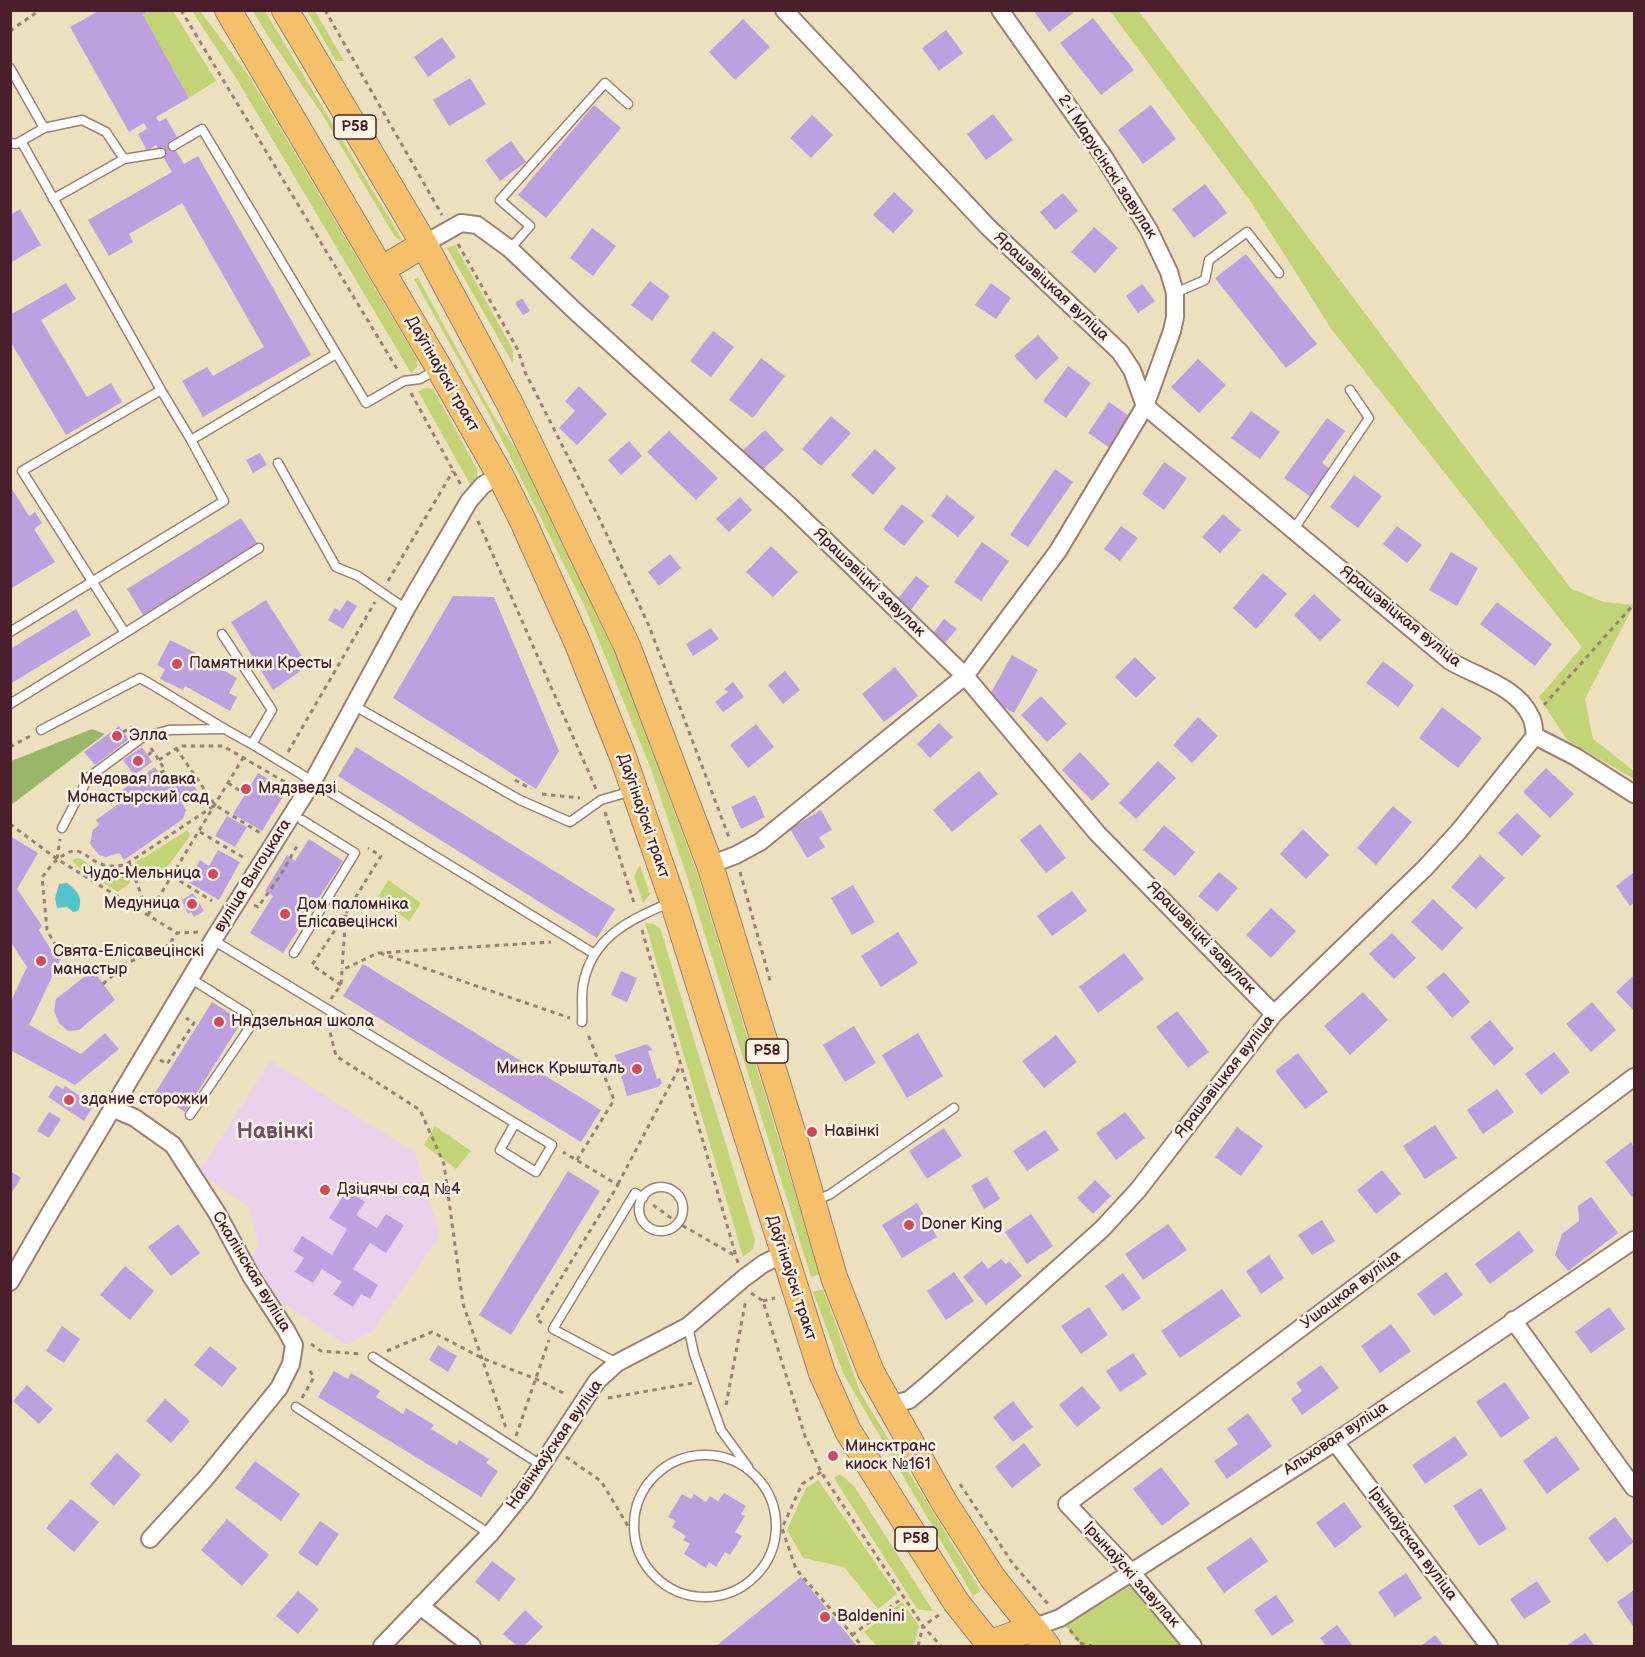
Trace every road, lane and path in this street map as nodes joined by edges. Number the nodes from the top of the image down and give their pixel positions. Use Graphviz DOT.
graph roads {
  1 [pos="40,10"];
  2 [pos="181,10"];
  3 [pos="228,10"];
  4 [pos="285,10"];
  5 [pos="325,10"];
  6 [pos="784,10"];
  7 [pos="1000,10"];
  8 [pos="10,32"];
  9 [pos="10,68"];
  10 [pos="628,104"];
  11 [pos="44,128"];
  12 [pos="21,141"];
  13 [pos="10,143"];
  14 [pos="174,146"];
  15 [pos="161,153"];
  16 [pos="124,159"];
  17 [pos="53,199"];
  18 [pos="450,228"];
  19 [pos="424,244"];
  20 [pos="510,249"];
  21 [pos="381,270"];
  22 [pos="1279,273"];
  23 [pos="1175,293"];
  24 [pos="336,354"];
  25 [pos="439,368"];
  26 [pos="404,381"];
  27 [pos="160,390"];
  28 [pos="1350,390"];
  29 [pos="1145,406"];
  30 [pos="191,440"];
  31 [pos="278,463"];
  32 [pos="453,471"];
  33 [pos="500,475"];
  34 [pos="470,501"];
  35 [pos="1294,529"];
  36 [pos="260,548"];
  37 [pos="92,581"];
  38 [pos="381,592"];
  39 [pos="1635,604"];
  40 [pos="406,609"];
  41 [pos="10,632"];
  42 [pos="125,633"];
  43 [pos="222,634"];
  44 [pos="965,676"];
  45 [pos="10,704"];
  46 [pos="353,705"];
  47 [pos="1532,718"];
  48 [pos="222,729"];
  49 [pos="41,730"];
  50 [pos="1535,736"];
  51 [pos="252,744"];
  52 [pos="10,747"];
  53 [pos="176,748"];
  54 [pos="153,751"];
  55 [pos="148,755"];
  56 [pos="243,758"];
  57 [pos="159,760"];
  58 [pos="282,762"];
  59 [pos="274,775"];
  60 [pos="198,780"];
  61 [pos="313,781"];
  62 [pos="228,783"];
  63 [pos="193,784"];
  64 [pos="292,786"];
  65 [pos="635,790"];
  66 [pos="245,794"];
  67 [pos="1635,794"];
  68 [pos="601,800"];
  69 [pos="215,805"];
  70 [pos="302,820"];
  71 [pos="10,824"];
  72 [pos="62,828"];
  73 [pos="200,832"];
  74 [pos="289,842"];
  75 [pos="258,843"];
  76 [pos="736,855"];
  77 [pos="57,859"];
  78 [pos="248,860"];
  79 [pos="129,862"];
  80 [pos="710,865"];
  81 [pos="172,876"];
  82 [pos="673,901"];
  83 [pos="251,904"];
  84 [pos="218,906"];
  85 [pos="148,915"];
  86 [pos="638,916"];
  87 [pos="177,933"];
  88 [pos="213,940"];
  89 [pos="573,941"];
  90 [pos="56,946"];
  91 [pos="294,952"];
  92 [pos="378,953"];
  93 [pos="593,953"];
  94 [pos="342,970"];
  95 [pos="190,978"];
  96 [pos="103,984"];
  97 [pos="341,985"];
  98 [pos="774,994"];
  99 [pos="325,1008"];
  100 [pos="1274,1014"];
  101 [pos="185,1017"];
  102 [pos="582,1022"];
  103 [pos="180,1044"];
  104 [pos="185,1046"];
  105 [pos="159,1059"];
  106 [pos="680,1067"];
  107 [pos="1635,1077"];
  108 [pos="112,1108"];
  109 [pos="954,1108"];
  110 [pos="190,1115"];
  111 [pos="515,1123"];
  112 [pos="552,1145"];
  113 [pos="577,1161"];
  114 [pos="618,1185"];
  115 [pos="643,1198"];
  116 [pos="812,1201"];
  117 [pos="678,1223"];
  118 [pos="1635,1240"];
  119 [pos="783,1254"];
  120 [pos="736,1256"];
  121 [pos="744,1278"];
  122 [pos="10,1282"];
  123 [pos="775,1298"];
  124 [pos="763,1301"];
  125 [pos="279,1320"];
  126 [pos="1513,1320"];
  127 [pos="688,1326"];
  128 [pos="553,1329"];
  129 [pos="373,1357"];
  130 [pos="482,1358"];
  131 [pos="617,1363"];
  132 [pos="536,1379"];
  133 [pos="703,1381"];
  134 [pos="582,1402"];
  135 [pos="888,1405"];
  136 [pos="296,1407"];
  137 [pos="721,1430"];
  138 [pos="1335,1442"];
  139 [pos="513,1446"];
  140 [pos="553,1447"];
  141 [pos="541,1465"];
  142 [pos="821,1472"];
  143 [pos="752,1473"];
  144 [pos="956,1477"];
  145 [pos="1635,1488"];
  146 [pos="1067,1504"];
  147 [pos="782,1528"];
  148 [pos="490,1534"];
  149 [pos="634,1536"];
  150 [pos="150,1539"];
  151 [pos="773,1549"];
  152 [pos="1131,1572"];
  153 [pos="904,1597"];
  154 [pos="420,1606"];
  155 [pos="940,1614"];
  156 [pos="1060,1618"];
  157 [pos="922,1626"];
  158 [pos="852,1635"];
  159 [pos="1039,1637"];
  160 [pos="1080,1642"];
  161 [pos="990,1645"];
  162 [pos="382,1647"];
  163 [pos="472,1647"];
  164 [pos="862,1647"];
  165 [pos="918,1647"];
  166 [pos="941,1647"];
  167 [pos="1083,1647"];
  168 [pos="1092,1647"];
  169 [pos="1193,1647"];
  170 [pos="1489,1647"];
  1 -- 8 [label="path"];
  2 -- 26 [label="path"];
  3 -- 21 [label="main road, Даўгінаўскі тракт / Р58"];
  4 -- 19 [label="main road, Р58"];
  5 -- 18 [label="path"];
  6 -- 29 [label="street, Ярашэвіцкая вуліца"];
  7 -- 23 [label="street, 2-і Марусінскі завулак"];
  9 -- 11 [label="lane"];
  10 -- 20 [label="lane"];
  11 -- 12 [label="lane"];
  11 -- 16 [label="lane"];
  12 -- 13 [label="lane"];
  12 -- 17 [label="lane"];
  14 -- 24 [label="lane"];
  15 -- 16 [label="lane"];
  16 -- 17 [label="lane"];
  17 -- 27 [label="lane"];
  18 -- 19 [label="street, Ярашэвіцкі завулак"];
  18 -- 20 [label="street, Ярашэвіцкі завулак"];
  18 -- 76 [label="path"];
  19 -- 21 [label="main road"];
  19 -- 80 [label="main road, Р58"];
  20 -- 44 [label="street, Ярашэвіцкі завулак"];
  21 -- 25 [label="main road, Даўгінаўскі тракт / Р58"];
  22 -- 23 [label="lane"];
  23 -- 29 [label="street, 2-і Марусінскі завулак"];
  24 -- 26 [label="lane"];
  24 -- 30 [label="lane"];
  25 -- 26 [label="lane"];
  25 -- 33 [label="main road, Даўгінаўскі тракт / Р58"];
  26 -- 32 [label="path"];
  27 -- 30 [label="lane"];
  27 -- 37 [label="lane"];
  28 -- 35 [label="lane"];
  29 -- 35 [label="street, Ярашэвіцкая вуліца"];
  29 -- 44 [label="street, 2-і Марусінскі завулак"];
  30 -- 37 [label="lane"];
  31 -- 38 [label="lane"];
  32 -- 34 [label="path"];
  32 -- 38 [label="path"];
  33 -- 34 [label="street, вуліца Выгоцкага"];
  33 -- 65 [label="main road, Даўгінаўскі тракт / Р58"];
  34 -- 40 [label="street, вуліца Выгоцкага"];
  34 -- 68 [label="path"];
  35 -- 47 [label="street, Ярашэвіцкая вуліца"];
  36 -- 42 [label="lane"];
  37 -- 41 [label="lane"];
  37 -- 42 [label="lane"];
  38 -- 40 [label="lane"];
  38 -- 58 [label="path"];
  39 -- 47 [label="path"];
  40 -- 46 [label="street, вуліца Выгоцкага"];
  42 -- 45 [label="lane"];
  43 -- 51 [label="lane"];
  44 -- 76 [label="street, 2-і Марусінскі завулак"];
  44 -- 100 [label="street, Ярашэвіцкі завулак"];
  46 -- 61 [label="street, вуліца Выгоцкага"];
  46 -- 68 [label="lane"];
  47 -- 50 [label="street"];
  48 -- 49 [label="lane"];
  48 -- 51 [label="lane"];
  48 -- 72 [label="lane"];
  49 -- 52 [label="path"];
  50 -- 67 [label="street"];
  50 -- 100 [label="street, Ярашэвіцкая вуліца"];
  51 -- 56 [label="path"];
  51 -- 58 [label="lane"];
  53 -- 56 [label="path"];
  53 -- 57 [label="path"];
  53 -- 60 [label="path"];
  54 -- 55 [label="path"];
  56 -- 59 [label="path"];
  56 -- 62 [label="path"];
  58 -- 59 [label="path"];
  58 -- 61 [label="lane"];
  59 -- 64 [label="path"];
  60 -- 63 [label="path"];
  60 -- 69 [label="path"];
  61 -- 88 [label="street, вуліца Выгоцкага"];
  61 -- 89 [label="lane"];
  62 -- 66 [label="path"];
  62 -- 69 [label="path"];
  65 -- 68 [label="lane"];
  65 -- 82 [label="main road, Даўгінаўскі тракт / Р58"];
  68 -- 86 [label="path"];
  69 -- 73 [label="path"];
  69 -- 75 [label="path"];
  69 -- 79 [label="path"];
  70 -- 91 [label="lane"];
  71 -- 77 [label="path"];
  72 -- 77 [label="path"];
  73 -- 78 [label="path"];
  73 -- 81 [label="path"];
  74 -- 83 [label="path"];
  76 -- 80 [label="street, 2-і Марусінскі завулак"];
  76 -- 98 [label="path"];
  77 -- 79 [label="path"];
  77 -- 85 [label="path"];
  77 -- 90 [label="path"];
  79 -- 85 [label="path"];
  80 -- 116 [label="main road, Р58"];
  81 -- 84 [label="path"];
  81 -- 85 [label="path"];
  82 -- 86 [label="lane"];
  82 -- 119 [label="main road, Даўгінаўскі тракт / Р58"];
  85 -- 87 [label="path"];
  86 -- 93 [label="lane"];
  86 -- 106 [label="path"];
  87 -- 88 [label="path"];
  87 -- 96 [label="path"];
  88 -- 95 [label="street, вуліца Выгоцкага"];
  88 -- 99 [label="lane"];
  89 -- 92 [label="path"];
  89 -- 93 [label="lane"];
  92 -- 94 [label="path"];
  92 -- 102 [label="path"];
  93 -- 102 [label="lane"];
  94 -- 97 [label="path"];
  94 -- 97 [label="path"];
  95 -- 108 [label="street, вуліца Выгоцкага"];
  95 -- 110 [label="lane"];
  97 -- 99 [label="path"];
  99 -- 111 [label="lane"];
  99 -- 130 [label="path"];
  100 -- 135 [label="street, Ярашэвіцкая вуліца"];
  101 -- 103 [label="path"];
  102 -- 113 [label="path"];
  103 -- 104 [label="path"];
  103 -- 105 [label="path"];
  106 -- 114 [label="path"];
  106 -- 120 [label="path"];
  107 -- 146 [label="street, Ушацкая вуліца"];
  108 -- 122 [label="street, вуліца Выгоцкага"];
  108 -- 125 [label="street, Скалінская вуліца"];
  109 -- 116 [label="lane"];
  111 -- 112 [label="lane"];
  111 -- 112 [label="lane"];
  112 -- 113 [label="path"];
  113 -- 114 [label="path"];
  114 -- 128 [label="path"];
  115 -- 117 [label="path"];
  115 -- 117 [label="lane"];
  115 -- 117 [label="lane"];
  115 -- 128 [label="lane"];
  116 -- 135 [label="main road, Р58"];
  117 -- 120 [label="path"];
  118 -- 126 [label="street, Альховая вуліца"];
  119 -- 121 [label="street, Навінкаўская вуліца"];
  119 -- 161 [label="main road, Даўгінаўскі тракт / Р58"];
  120 -- 121 [label="path"];
  121 -- 127 [label="street, Навінкаўская вуліца"];
  123 -- 124 [label="path"];
  124 -- 137 [label="path"];
  124 -- 142 [label="path"];
  125 -- 129 [label="path"];
  125 -- 150 [label="street, Скалінская вуліца"];
  126 -- 138 [label="street, Альховая вуліца"];
  126 -- 145 [label="street"];
  127 -- 131 [label="street, Навінкаўская вуліца"];
  127 -- 133 [label="lane"];
  128 -- 131 [label="lane"];
  128 -- 132 [label="path"];
  129 -- 130 [label="path"];
  129 -- 139 [label="lane"];
  130 -- 132 [label="path"];
  130 -- 139 [label="path"];
  131 -- 134 [label="street, Навінкаўская вуліца"];
  132 -- 134 [label="path"];
  132 -- 139 [label="path"];
  133 -- 134 [label="path"];
  133 -- 137 [label="lane"];
  134 -- 140 [label="street, Навінкаўская вуліца"];
  135 -- 159 [label="main road, Р58"];
  136 -- 148 [label="lane"];
  137 -- 143 [label="lane"];
  138 -- 152 [label="street, Альховая вуліца"];
  138 -- 170 [label="street, Ірынаўская вуліца"];
  139 -- 141 [label="lane"];
  140 -- 141 [label="street, Навінкаўская вуліца"];
  140 -- 149 [label="path"];
  141 -- 148 [label="street, Навінкаўская вуліца"];
  142 -- 147 [label="path"];
  142 -- 153 [label="path"];
  143 -- 149 [label="lane"];
  143 -- 151 [label="lane"];
  144 -- 156 [label="path"];
  146 -- 152 [label="street, Ірынаўскі завулак"];
  147 -- 151 [label="path"];
  147 -- 158 [label="path"];
  148 -- 154 [label="street, Навінкаўская вуліца"];
  149 -- 151 [label="lane"];
  152 -- 156 [label="street, Альховая вуліца"];
  152 -- 169 [label="street, Ірынаўскі завулак"];
  153 -- 157 [label="path"];
  153 -- 158 [label="path"];
  154 -- 162 [label="street, Навінкаўская вуліца"];
  154 -- 163 [label="street"];
  155 -- 157 [label="path"];
  156 -- 159 [label="street, Альховая вуліца"];
  156 -- 160 [label="path"];
  157 -- 165 [label="path"];
  157 -- 166 [label="path"];
  158 -- 164 [label="path"];
  159 -- 161 [label="main road"];
  160 -- 167 [label="path"];
  160 -- 168 [label="path"];
}
